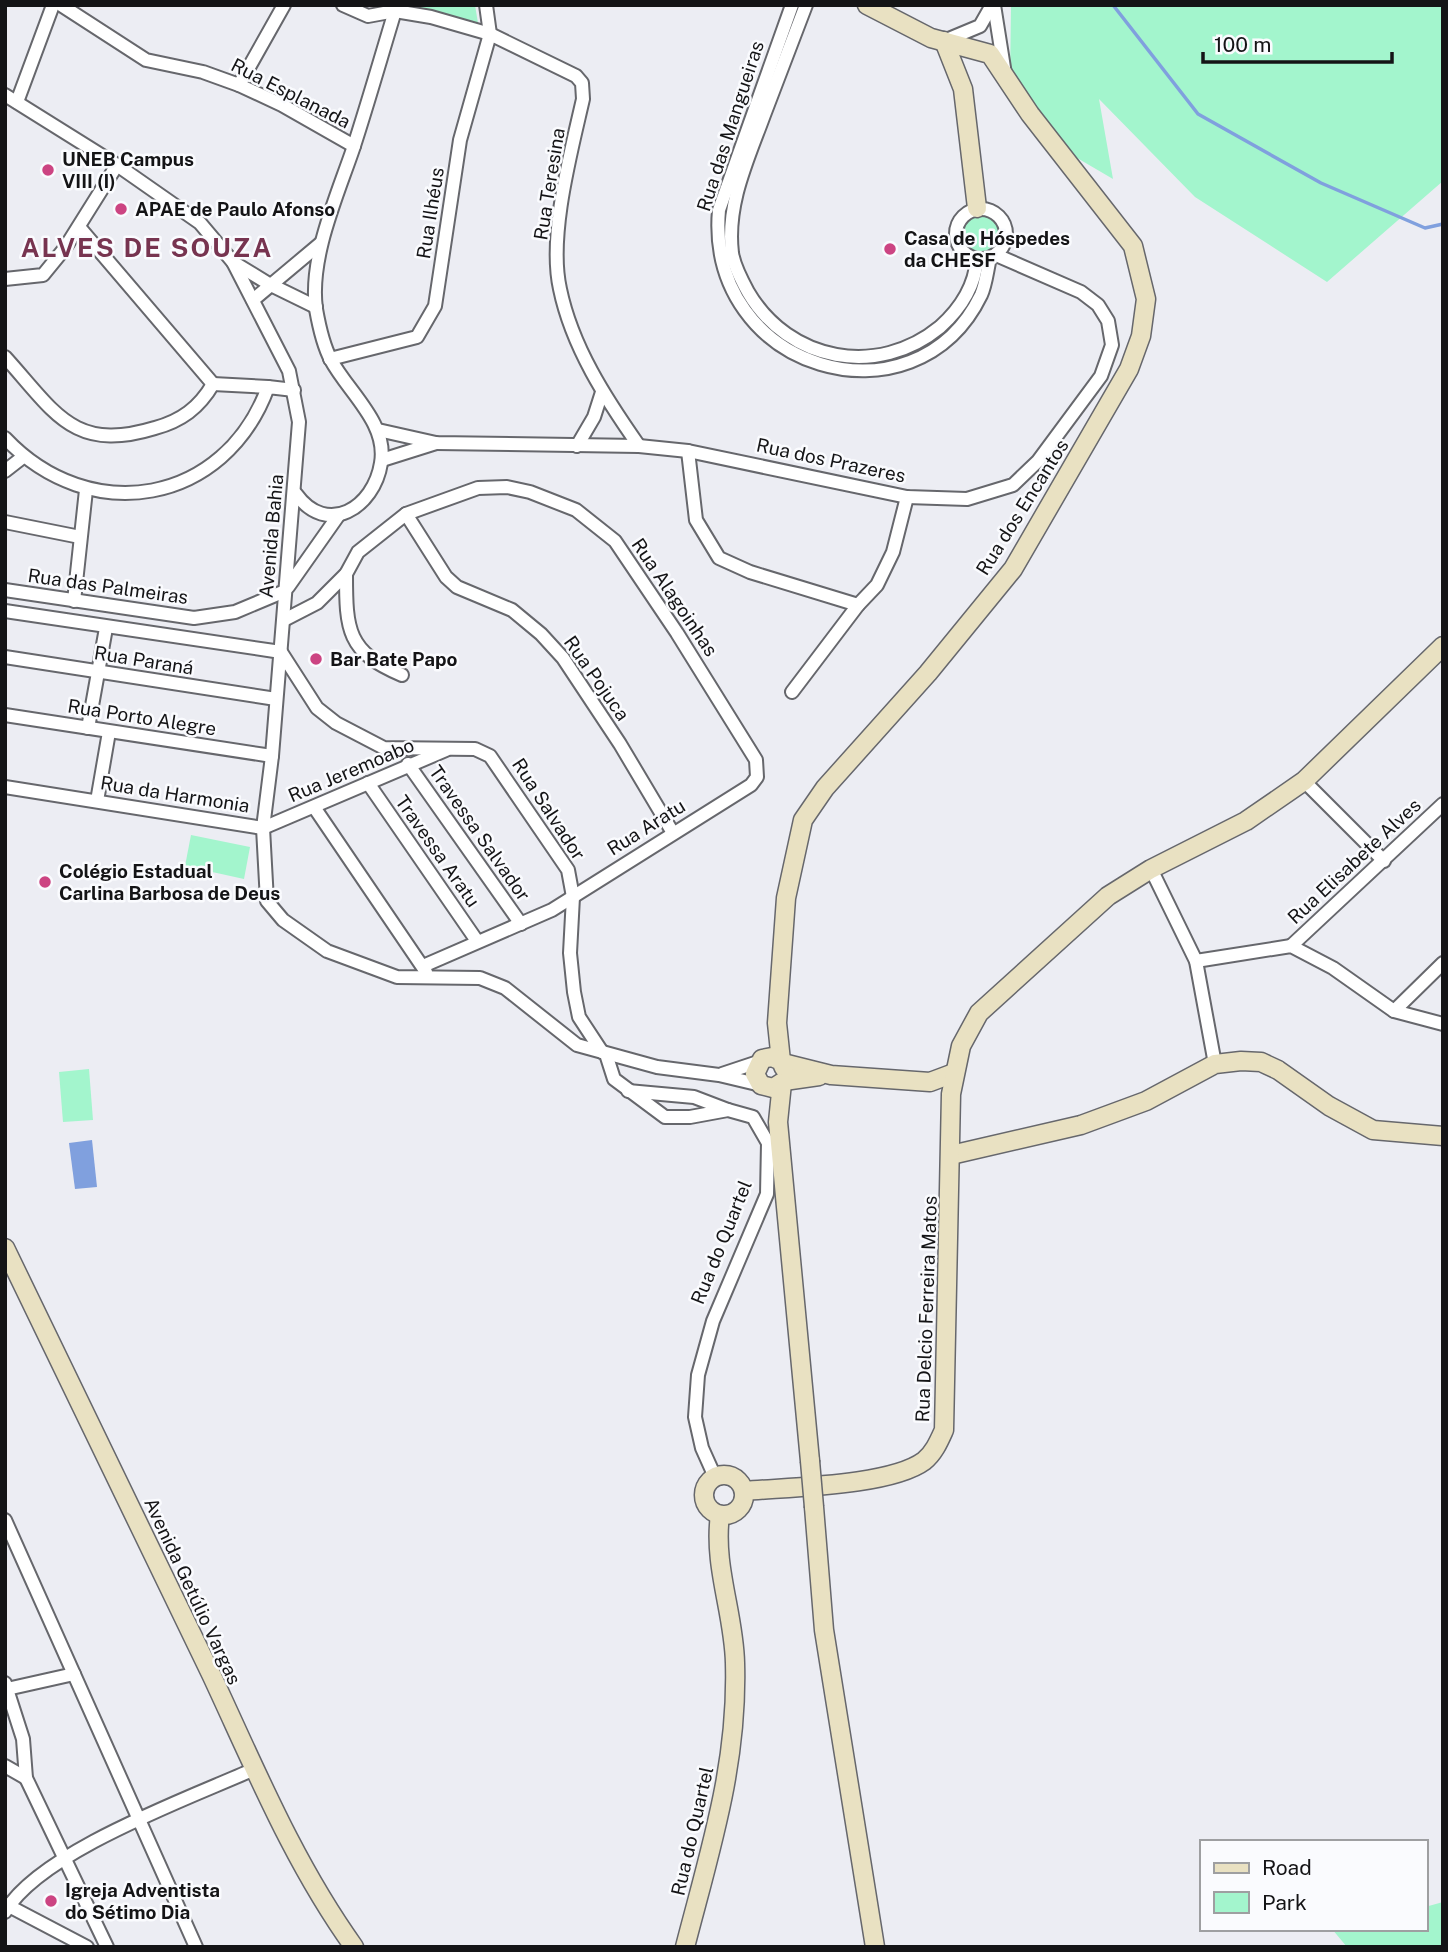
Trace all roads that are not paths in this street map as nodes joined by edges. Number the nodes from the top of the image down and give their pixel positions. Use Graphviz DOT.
graph roads {
  1 [pos="53,5"];
  2 [pos="61,5"];
  3 [pos="284,5"];
  4 [pos="342,5"];
  5 [pos="486,5"];
  6 [pos="792,5"];
  7 [pos="806,5"];
  8 [pos="867,5"];
  9 [pos="993,5"];
  10 [pos="395,11"];
  11 [pos="490,34"];
  12 [pos="944,41"];
  13 [pos="1006,74"];
  14 [pos="239,85"];
  15 [pos="5,95"];
  16 [pos="17,102"];
  17 [pos="748,141"];
  18 [pos="354,146"];
  19 [pos="117,165"];
  20 [pos="977,208"];
  21 [pos="79,226"];
  22 [pos="321,243"];
  23 [pos="726,256"];
  24 [pos="988,257"];
  25 [pos="233,262"];
  26 [pos="5,279"];
  27 [pos="268,285"];
  28 [pos="253,300"];
  29 [pos="756,306"];
  30 [pos="316,307"];
  31 [pos="745,314"];
  32 [pos="949,318"];
  33 [pos="959,329"];
  34 [pos="792,346"];
  35 [pos="5,357"];
  36 [pos="331,359"];
  37 [pos="848,364"];
  38 [pos="213,384"];
  39 [pos="268,387"];
  40 [pos="294,390"];
  41 [pos="602,392"];
  42 [pos="378,430"];
  43 [pos="5,438"];
  44 [pos="436,443"];
  45 [pos="577,446"];
  46 [pos="639,446"];
  47 [pos="688,451"];
  48 [pos="23,457"];
  49 [pos="382,460"];
  50 [pos="5,471"];
  51 [pos="86,490"];
  52 [pos="296,494"];
  53 [pos="907,497"];
  54 [pos="406,514"];
  55 [pos="338,516"];
  56 [pos="5,522"];
  57 [pos="80,537"];
  58 [pos="346,574"];
  59 [pos="5,590"];
  60 [pos="285,590"];
  61 [pos="74,601"];
  62 [pos="858,605"];
  63 [pos="5,611"];
  64 [pos="284,621"];
  65 [pos="106,628"];
  66 [pos="1443,646"];
  67 [pos="281,652"];
  68 [pos="5,657"];
  69 [pos="97,672"];
  70 [pos="402,675"];
  71 [pos="792,692"];
  72 [pos="276,699"];
  73 [pos="5,715"];
  74 [pos="88,728"];
  75 [pos="109,732"];
  76 [pos="454,747"];
  77 [pos="384,748"];
  78 [pos="272,756"];
  79 [pos="756,760"];
  80 [pos="408,764"];
  81 [pos="386,775"];
  82 [pos="1304,781"];
  83 [pos="368,783"];
  84 [pos="5,787"];
  85 [pos="97,801"];
  86 [pos="1443,804"];
  87 [pos="314,807"];
  88 [pos="262,828"];
  89 [pos="673,833"];
  90 [pos="1384,861"];
  91 [pos="1151,869"];
  92 [pos="573,897"];
  93 [pos="521,925"];
  94 [pos="477,941"];
  95 [pos="1291,946"];
  96 [pos="1196,961"];
  97 [pos="1443,963"];
  98 [pos="425,971"];
  99 [pos="1394,1011"];
  100 [pos="777,1023"];
  101 [pos="1443,1024"];
  102 [pos="604,1053"];
  103 [pos="760,1061"];
  104 [pos="1215,1064"];
  105 [pos="954,1073"];
  106 [pos="719,1075"];
  107 [pos="776,1077"];
  108 [pos="930,1082"];
  109 [pos="628,1091"];
  110 [pos="951,1094"];
  111 [pos="728,1110"];
  112 [pos="1443,1136"];
  113 [pos="951,1155"];
  114 [pos="5,1248"];
  115 [pos="715,1477"];
  116 [pos="745,1491"];
  117 [pos="720,1515"];
  118 [pos="5,1520"];
  119 [pos="74,1674"];
  120 [pos="6,1686"];
  121 [pos="5,1766"];
  122 [pos="252,1770"];
  123 [pos="26,1779"];
  124 [pos="141,1821"];
  125 [pos="65,1855"];
  126 [pos="6,1907"];
  127 [pos="87,1947"];
  128 [pos="107,1947"];
  129 [pos="196,1947"];
  130 [pos="354,1947"];
  131 [pos="685,1947"];
  132 [pos="875,1947"];
  1 -- 16 [label="street"];
  2 -- 14 [label="street, Rua Esplanada"];
  3 -- 14 [label="street"];
  4 -- 10 [label="street"];
  5 -- 11 [label="street, Rua Ilhéus"];
  6 -- 17 [label="street, Rua das Mangueiras"];
  7 -- 17 [label="street, Rua das Mangueiras"];
  8 -- 12 [label="street, Rua dos Encantos"];
  9 -- 12 [label="street"];
  9 -- 13 [label="street"];
  10 -- 11 [label="street"];
  10 -- 18 [label="street"];
  11 -- 36 [label="street, Rua Ilhéus"];
  11 -- 41 [label="street, Rua Teresina"];
  12 -- 13 [label="street, Rua dos Encantos"];
  12 -- 20 [label="street"];
  13 -- 100 [label="street, Rua dos Encantos"];
  14 -- 18 [label="street, Rua Esplanada"];
  15 -- 16 [label="street, Avenida Bahia"];
  16 -- 19 [label="street, Avenida Bahia"];
  17 -- 23 [label="street, Rua das Mangueiras"];
  18 -- 22 [label="street"];
  19 -- 21 [label="street"];
  19 -- 25 [label="street, Avenida Bahia"];
  20 -- 24 [label="street"];
  20 -- 24 [label="street"];
  21 -- 26 [label="street"];
  21 -- 38 [label="street"];
  22 -- 27 [label="street"];
  22 -- 30 [label="street"];
  23 -- 29 [label="street, Rua das Mangueiras"];
  23 -- 31 [label="street, Rua das Mangueiras"];
  24 -- 32 [label="street, Rua das Mangueiras"];
  24 -- 33 [label="street, Rua das Mangueiras"];
  24 -- 53 [label="street, Rua dos Prazeres"];
  25 -- 27 [label="street, Avenida Bahia"];
  25 -- 28 [label="street, Avenida Bahia"];
  27 -- 28 [label="street"];
  27 -- 30 [label="street, Avenida Bahia"];
  28 -- 40 [label="street, Avenida Bahia"];
  29 -- 31 [label="street"];
  29 -- 34 [label="street, Rua das Mangueiras"];
  30 -- 36 [label="street"];
  31 -- 34 [label="street, Rua das Mangueiras"];
  32 -- 33 [label="street"];
  32 -- 37 [label="street, Rua das Mangueiras"];
  33 -- 37 [label="street, Rua das Mangueiras"];
  34 -- 37 [label="street, Rua das Mangueiras"];
  35 -- 38 [label="street"];
  36 -- 42 [label="street"];
  38 -- 39 [label="street"];
  39 -- 40 [label="street"];
  39 -- 51 [label="street"];
  40 -- 52 [label="street, Avenida Bahia"];
  41 -- 45 [label="street"];
  41 -- 46 [label="street, Rua Teresina"];
  42 -- 44 [label="street, Rua dos Prazeres"];
  42 -- 49 [label="street"];
  43 -- 48 [label="street"];
  44 -- 45 [label="street, Rua dos Prazeres"];
  44 -- 49 [label="street, Rua dos Prazeres"];
  45 -- 46 [label="street, Rua dos Prazeres"];
  46 -- 47 [label="street, Rua dos Prazeres"];
  47 -- 53 [label="street, Rua dos Prazeres"];
  47 -- 62 [label="street"];
  48 -- 50 [label="street"];
  48 -- 51 [label="street"];
  49 -- 55 [label="street"];
  51 -- 57 [label="street"];
  52 -- 55 [label="street"];
  52 -- 60 [label="street, Avenida Bahia"];
  53 -- 62 [label="street"];
  54 -- 58 [label="street, Rua Alagoinhas"];
  54 -- 79 [label="street, Rua Alagoinhas"];
  54 -- 89 [label="street, Rua Pojuca"];
  55 -- 60 [label="street"];
  56 -- 57 [label="street"];
  57 -- 61 [label="street"];
  58 -- 64 [label="street, Rua Alagoinhas"];
  58 -- 70 [label="street"];
  59 -- 61 [label="street, Rua das Palmeiras"];
  60 -- 61 [label="street, Rua das Palmeiras"];
  60 -- 64 [label="street, Avenida Bahia"];
  62 -- 71 [label="street"];
  63 -- 65 [label="street, Rua das Palmeiras"];
  64 -- 67 [label="street, Avenida Bahia"];
  65 -- 67 [label="street, Rua das Palmeiras"];
  65 -- 69 [label="street"];
  66 -- 82 [label="street, Rua Delcio Ferreira Matos"];
  67 -- 72 [label="street, Avenida Bahia"];
  67 -- 77 [label="street, Rua Salvador"];
  68 -- 69 [label="street, Rua Paraná"];
  69 -- 72 [label="street, Rua Paraná"];
  69 -- 74 [label="street"];
  72 -- 78 [label="street, Avenida Bahia"];
  73 -- 74 [label="street, Rua Porto Alegre"];
  74 -- 75 [label="street, Rua Porto Alegre"];
  75 -- 78 [label="street, Rua Porto Alegre"];
  75 -- 85 [label="street"];
  76 -- 77 [label="street, Rua Salvador"];
  76 -- 80 [label="street, Rua Jeremoabo"];
  76 -- 92 [label="street, Rua Salvador"];
  77 -- 81 [label="street"];
  78 -- 88 [label="street, Avenida Bahia"];
  79 -- 89 [label="street, Rua Aratu"];
  80 -- 81 [label="street, Rua Jeremoabo"];
  80 -- 93 [label="street, Travessa Salvador"];
  81 -- 83 [label="street, Rua Jeremoabo"];
  82 -- 90 [label="street"];
  82 -- 91 [label="street, Rua Delcio Ferreira Matos"];
  83 -- 87 [label="street, Rua Jeremoabo"];
  83 -- 94 [label="street, Travessa Aratu"];
  84 -- 85 [label="street, Rua da Harmonia"];
  85 -- 88 [label="street, Rua da Harmonia"];
  86 -- 90 [label="street, Rua Elisabete Alves"];
  87 -- 88 [label="street, Rua Jeremoabo"];
  87 -- 98 [label="street"];
  88 -- 98 [label="street, Rua da Harmonia"];
  89 -- 92 [label="street, Rua Aratu"];
  90 -- 95 [label="street, Rua Elisabete Alves"];
  91 -- 96 [label="street"];
  91 -- 105 [label="street, Rua Delcio Ferreira Matos"];
  92 -- 93 [label="street, Rua Aratu"];
  92 -- 102 [label="street, Rua Salvador"];
  93 -- 94 [label="street, Rua Aratu"];
  94 -- 98 [label="street, Rua Aratu"];
  95 -- 96 [label="street"];
  95 -- 99 [label="street"];
  96 -- 104 [label="street"];
  97 -- 99 [label="street"];
  98 -- 102 [label="street, Rua da Harmonia"];
  99 -- 101 [label="street"];
  100 -- 103 [label="street, Rua dos Encantos"];
  100 -- 107 [label="street, Rua dos Encantos"];
  102 -- 106 [label="street"];
  102 -- 109 [label="street"];
  103 -- 106 [label="street"];
  103 -- 107 [label="street"];
  103 -- 107 [label="street"];
  104 -- 112 [label="street"];
  104 -- 113 [label="street"];
  105 -- 108 [label="street"];
  105 -- 110 [label="street, Rua Delcio Ferreira Matos"];
  106 -- 107 [label="street"];
  107 -- 108 [label="street"];
  107 -- 132 [label="street, Rua do Quartel, bridge"];
  108 -- 110 [label="street"];
  109 -- 111 [label="street, Rua do Quartel"];
  109 -- 111 [label="street"];
  110 -- 113 [label="street, Rua Delcio Ferreira Matos"];
  111 -- 115 [label="street, Rua do Quartel"];
  113 -- 116 [label="street, Rua Delcio Ferreira Matos"];
  114 -- 122 [label="street, Avenida Getúlio Vargas"];
  115 -- 116 [label="street"];
  115 -- 117 [label="street"];
  116 -- 117 [label="street"];
  117 -- 131 [label="street, Rua do Quartel"];
  118 -- 119 [label="street"];
  119 -- 120 [label="street"];
  119 -- 124 [label="street"];
  120 -- 123 [label="street"];
  121 -- 123 [label="street"];
  122 -- 124 [label="street"];
  122 -- 130 [label="street, Avenida Getúlio Vargas"];
  123 -- 125 [label="street"];
  124 -- 125 [label="street"];
  124 -- 129 [label="street"];
  125 -- 126 [label="street"];
  125 -- 128 [label="street"];
  126 -- 127 [label="street"];
}
